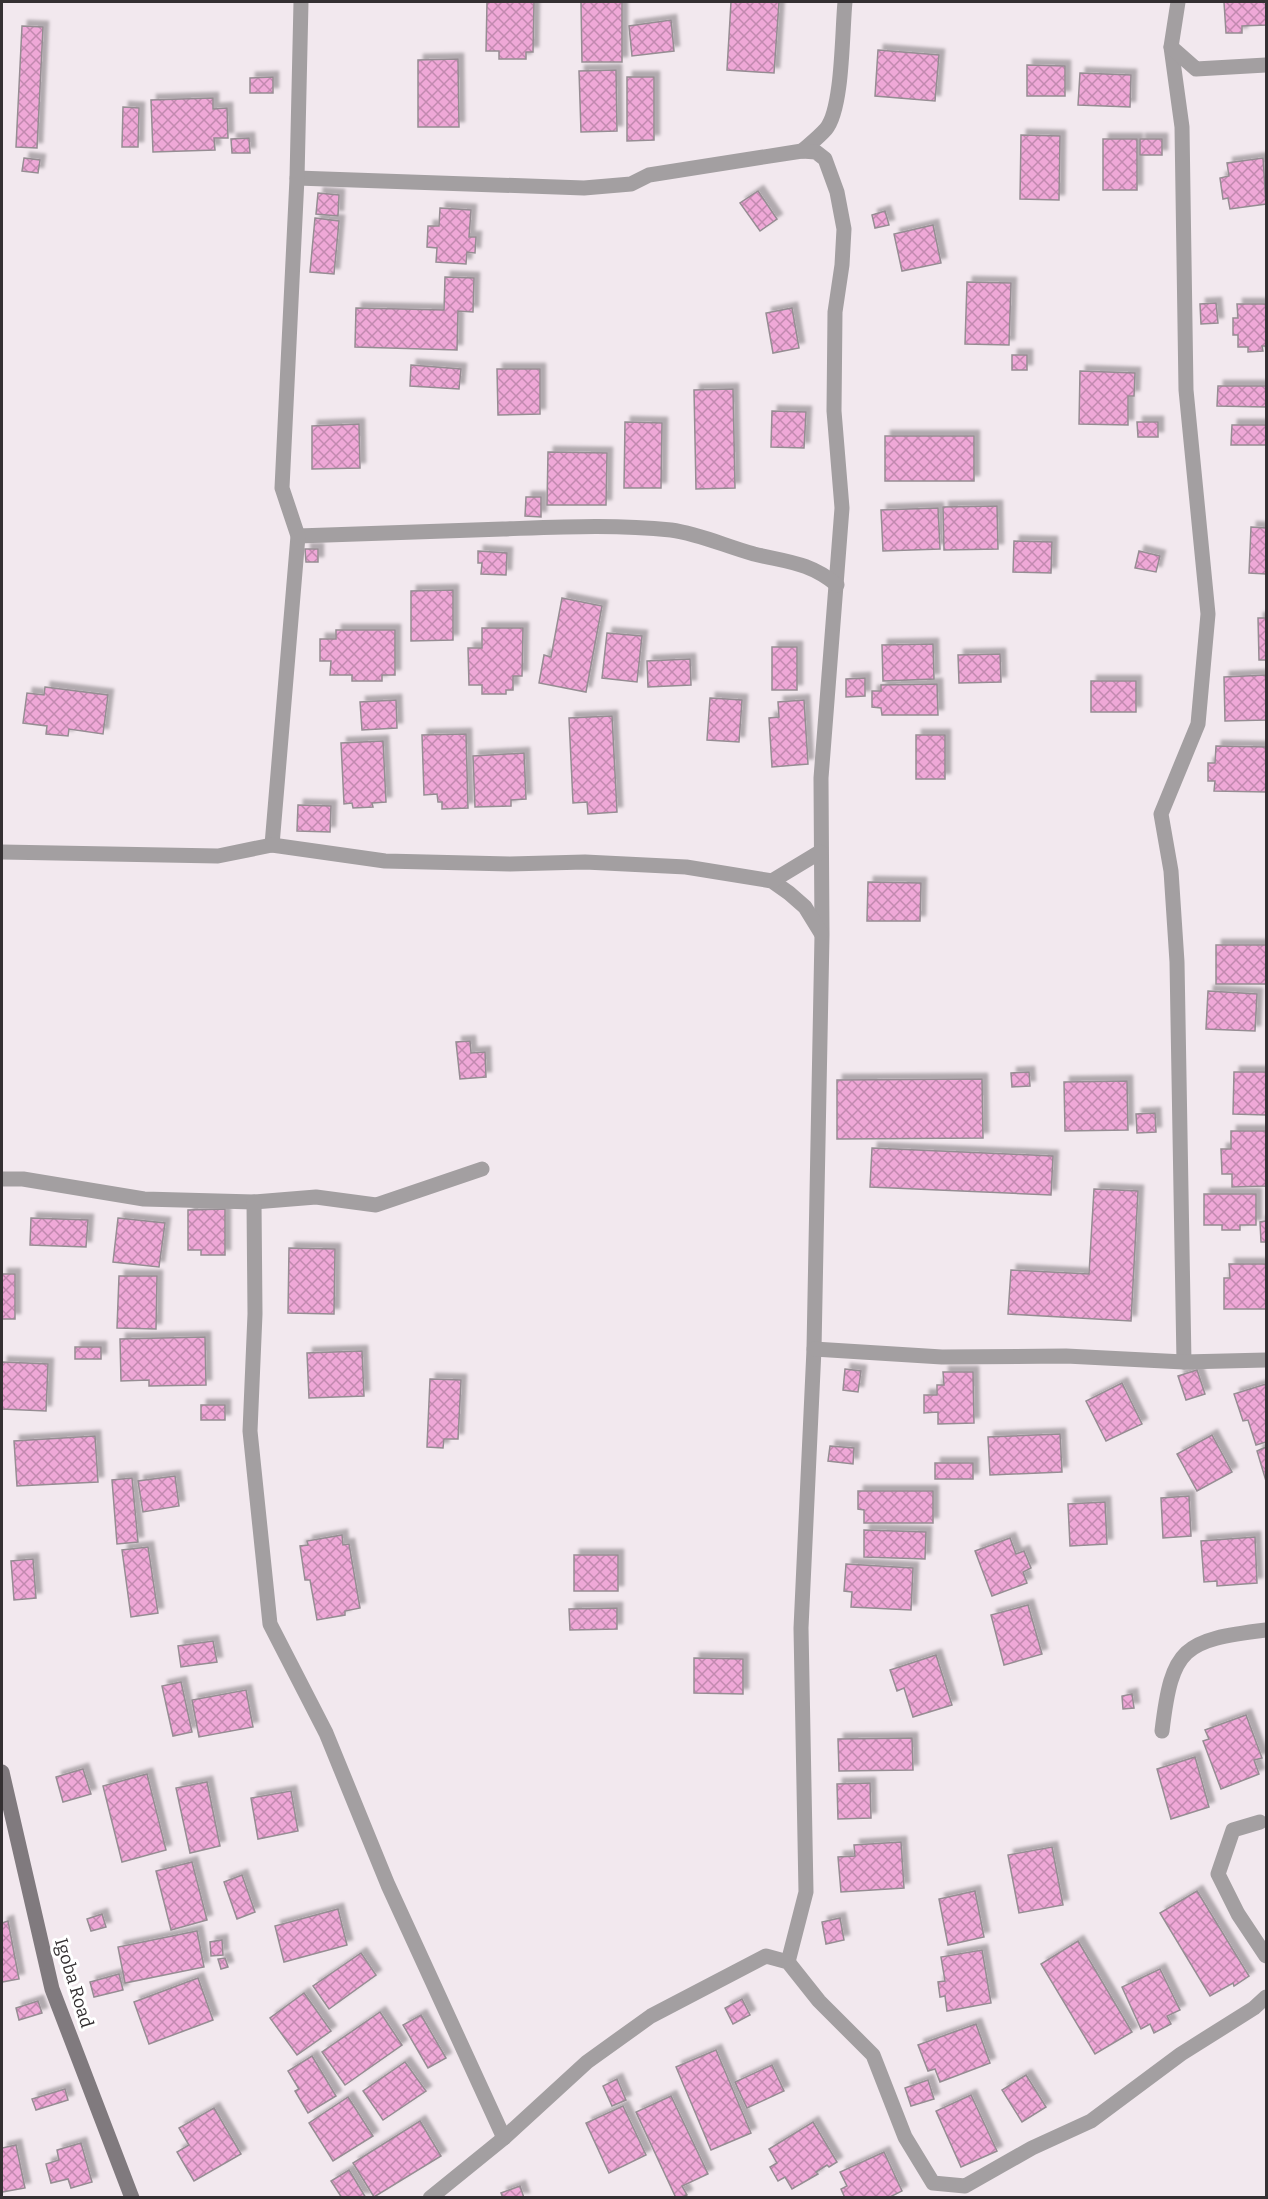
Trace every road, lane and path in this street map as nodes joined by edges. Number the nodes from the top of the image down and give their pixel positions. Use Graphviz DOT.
graph roads {
  1 [pos="301,2"];
  2 [pos="845,2"];
  3 [pos="1178,2"];
  4 [pos="1171,47"];
  5 [pos="1266,65"];
  6 [pos="802,151"];
  7 [pos="297,178"];
  8 [pos="298,536"];
  9 [pos="837,585"];
  10 [pos="272,845"];
  11 [pos="2,852"];
  12 [pos="820,852"];
  13 [pos="772,881"];
  14 [pos="822,935"];
  15 [pos="482,1169"];
  16 [pos="2,1179"];
  17 [pos="254,1202"];
  18 [pos="814,1349"];
  19 [pos="1266,1360"];
  20 [pos="1185,1362"];
  21 [pos="1266,1630"];
  22 [pos="1162,1731"];
  23 [pos="2,1772"];
  24 [pos="1260,1822"];
  25 [pos="1266,1956"];
  26 [pos="788,1962"];
  27 [pos="1266,1997"];
  28 [pos="504,2138"];
  29 [pos="132,2198"];
  30 [pos="430,2198"];
  1 -- 7 [label="street"];
  2 -- 6 [label="street"];
  3 -- 4 [label="street"];
  4 -- 5 [label="street"];
  4 -- 20 [label="street"];
  6 -- 7 [label="street"];
  6 -- 9 [label="street"];
  7 -- 8 [label="street"];
  8 -- 9 [label="street"];
  8 -- 10 [label="street"];
  9 -- 12 [label="street"];
  10 -- 11 [label="street"];
  10 -- 13 [label="street"];
  12 -- 13 [label="street"];
  12 -- 14 [label="street"];
  13 -- 14 [label="street"];
  14 -- 18 [label="street"];
  15 -- 17 [label="street"];
  16 -- 17 [label="street"];
  17 -- 28 [label="street"];
  18 -- 20 [label="street"];
  18 -- 26 [label="street"];
  19 -- 20 [label="street"];
  21 -- 22 [label="street"];
  23 -- 29 [label="street, Igoba Road"];
  24 -- 25 [label="street"];
  26 -- 27 [label="street"];
  26 -- 28 [label="street"];
  28 -- 30 [label="street"];
}
